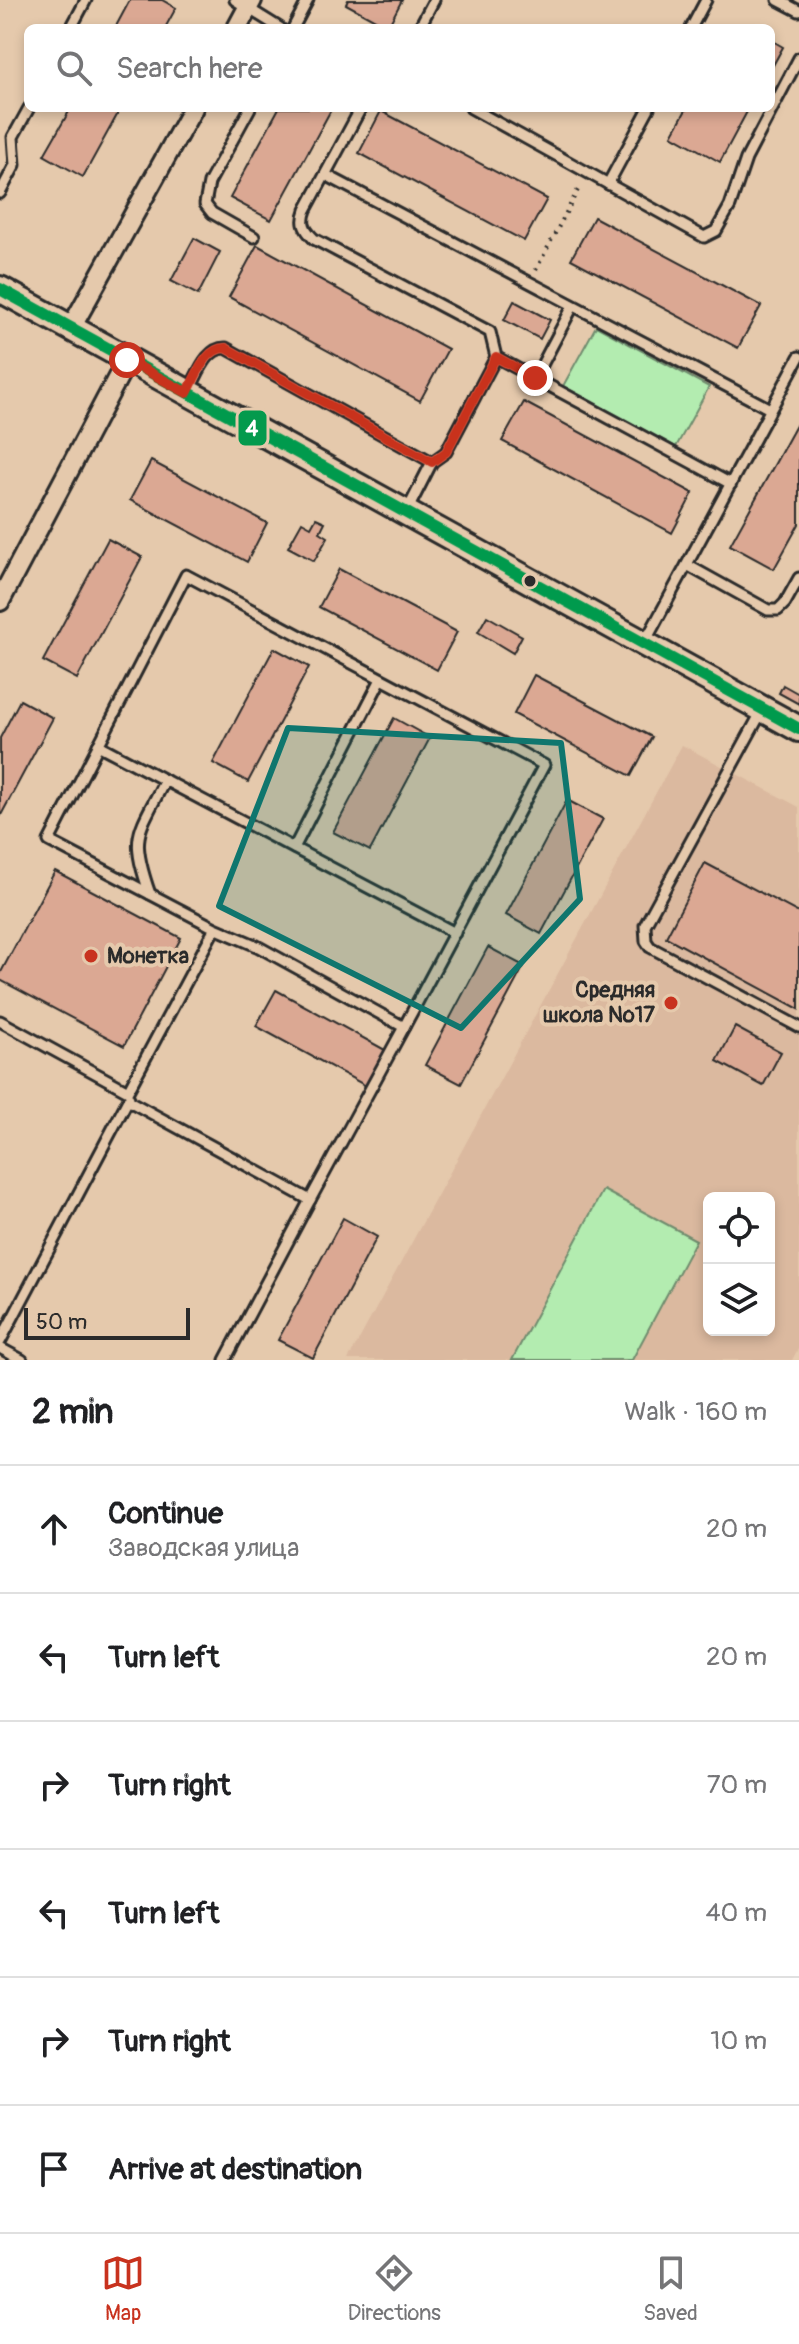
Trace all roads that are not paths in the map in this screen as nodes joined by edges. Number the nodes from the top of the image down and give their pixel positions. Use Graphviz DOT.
graph roads {
  1 [pos="86,0"];
  2 [pos="308,0"];
  3 [pos="434,0"];
  4 [pos="706,0"];
  5 [pos="778,0"];
  6 [pos="245,3"];
  7 [pos="799,11"];
  8 [pos="73,24"];
  9 [pos="238,24"];
  10 [pos="274,24"];
  11 [pos="295,24"];
  12 [pos="421,24"];
  13 [pos="693,24"];
  14 [pos="799,58"];
  15 [pos="775,104"];
  16 [pos="27,112"];
  17 [pos="191,112"];
  18 [pos="248,112"];
  19 [pos="359,112"];
  20 [pos="478,112"];
  21 [pos="647,112"];
  22 [pos="771,112"];
  23 [pos="326,175"];
  24 [pos="608,184"];
  25 [pos="0,193"];
  26 [pos="254,237"];
  27 [pos="0,289"];
  28 [pos="573,306"];
  29 [pos="71,328"];
  30 [pos="496,357"];
  31 [pos="799,357"];
  32 [pos="127,360"];
  33 [pos="535,378"];
  34 [pos="187,393"];
  35 [pos="770,409"];
  36 [pos="432,462"];
  37 [pos="731,484"];
  38 [pos="406,514"];
  39 [pos="687,565"];
  40 [pos="799,578"];
  41 [pos="788,597"];
  42 [pos="0,601"];
  43 [pos="799,603"];
  44 [pos="643,645"];
  45 [pos="381,679"];
  46 [pos="763,709"];
  47 [pos="799,729"];
  48 [pos="98,745"];
  49 [pos="165,780"];
  50 [pos="294,848"];
  51 [pos="150,894"];
  52 [pos="215,928"];
  53 [pos="455,933"];
  54 [pos="0,1021"];
  55 [pos="404,1027"];
  56 [pos="799,1027"];
  57 [pos="129,1096"];
  58 [pos="310,1200"];
  59 [pos="0,1345"];
  60 [pos="22,1360"];
  61 [pos="225,1360"];
  1 -- 8 [label="lane"];
  2 -- 11 [label="lane"];
  3 -- 12 [label="lane"];
  4 -- 13 [label="lane"];
  5 -- 7 [label="lane"];
  6 -- 9 [label="street"];
  6 -- 10 [label="lane"];
  14 -- 15 [label="lane"];
  16 -- 25 [label="lane"];
  17 -- 29 [label="street"];
  18 -- 26 [label="lane"];
  19 -- 23 [label="lane"];
  20 -- 24 [label="lane"];
  21 -- 24 [label="lane"];
  22 -- 24 [label="lane"];
  23 -- 28 [label="lane"];
  23 -- 30 [label="lane"];
  27 -- 29 [label="street"];
  28 -- 33 [label="lane"];
  28 -- 35 [label="lane"];
  29 -- 32 [label="street"];
  30 -- 33 [label="lane"];
  30 -- 36 [label="lane"];
  31 -- 35 [label="lane"];
  32 -- 34 [label="street"];
  32 -- 42 [label="street"];
  33 -- 37 [label="lane"];
  34 -- 36 [label="lane"];
  34 -- 38 [label="street"];
  35 -- 37 [label="lane"];
  36 -- 38 [label="lane"];
  37 -- 39 [label="lane"];
  38 -- 44 [label="street"];
  39 -- 41 [label="lane"];
  39 -- 44 [label="lane"];
  40 -- 41 [label="lane"];
  41 -- 43 [label="lane"];
  44 -- 46 [label="street"];
  45 -- 48 [label="lane"];
  45 -- 50 [label="lane"];
  45 -- 53 [label="lane"];
  46 -- 47 [label="street"];
  46 -- 56 [label="lane"];
  48 -- 49 [label="lane"];
  48 -- 51 [label="lane"];
  49 -- 50 [label="lane"];
  49 -- 51 [label="lane"];
  50 -- 53 [label="lane"];
  51 -- 52 [label="lane"];
  52 -- 55 [label="lane"];
  52 -- 57 [label="lane"];
  53 -- 55 [label="lane"];
  54 -- 57 [label="lane"];
  55 -- 58 [label="lane"];
  57 -- 58 [label="lane"];
  57 -- 59 [label="lane"];
  58 -- 61 [label="lane"];
  59 -- 60 [label="lane"];
}
